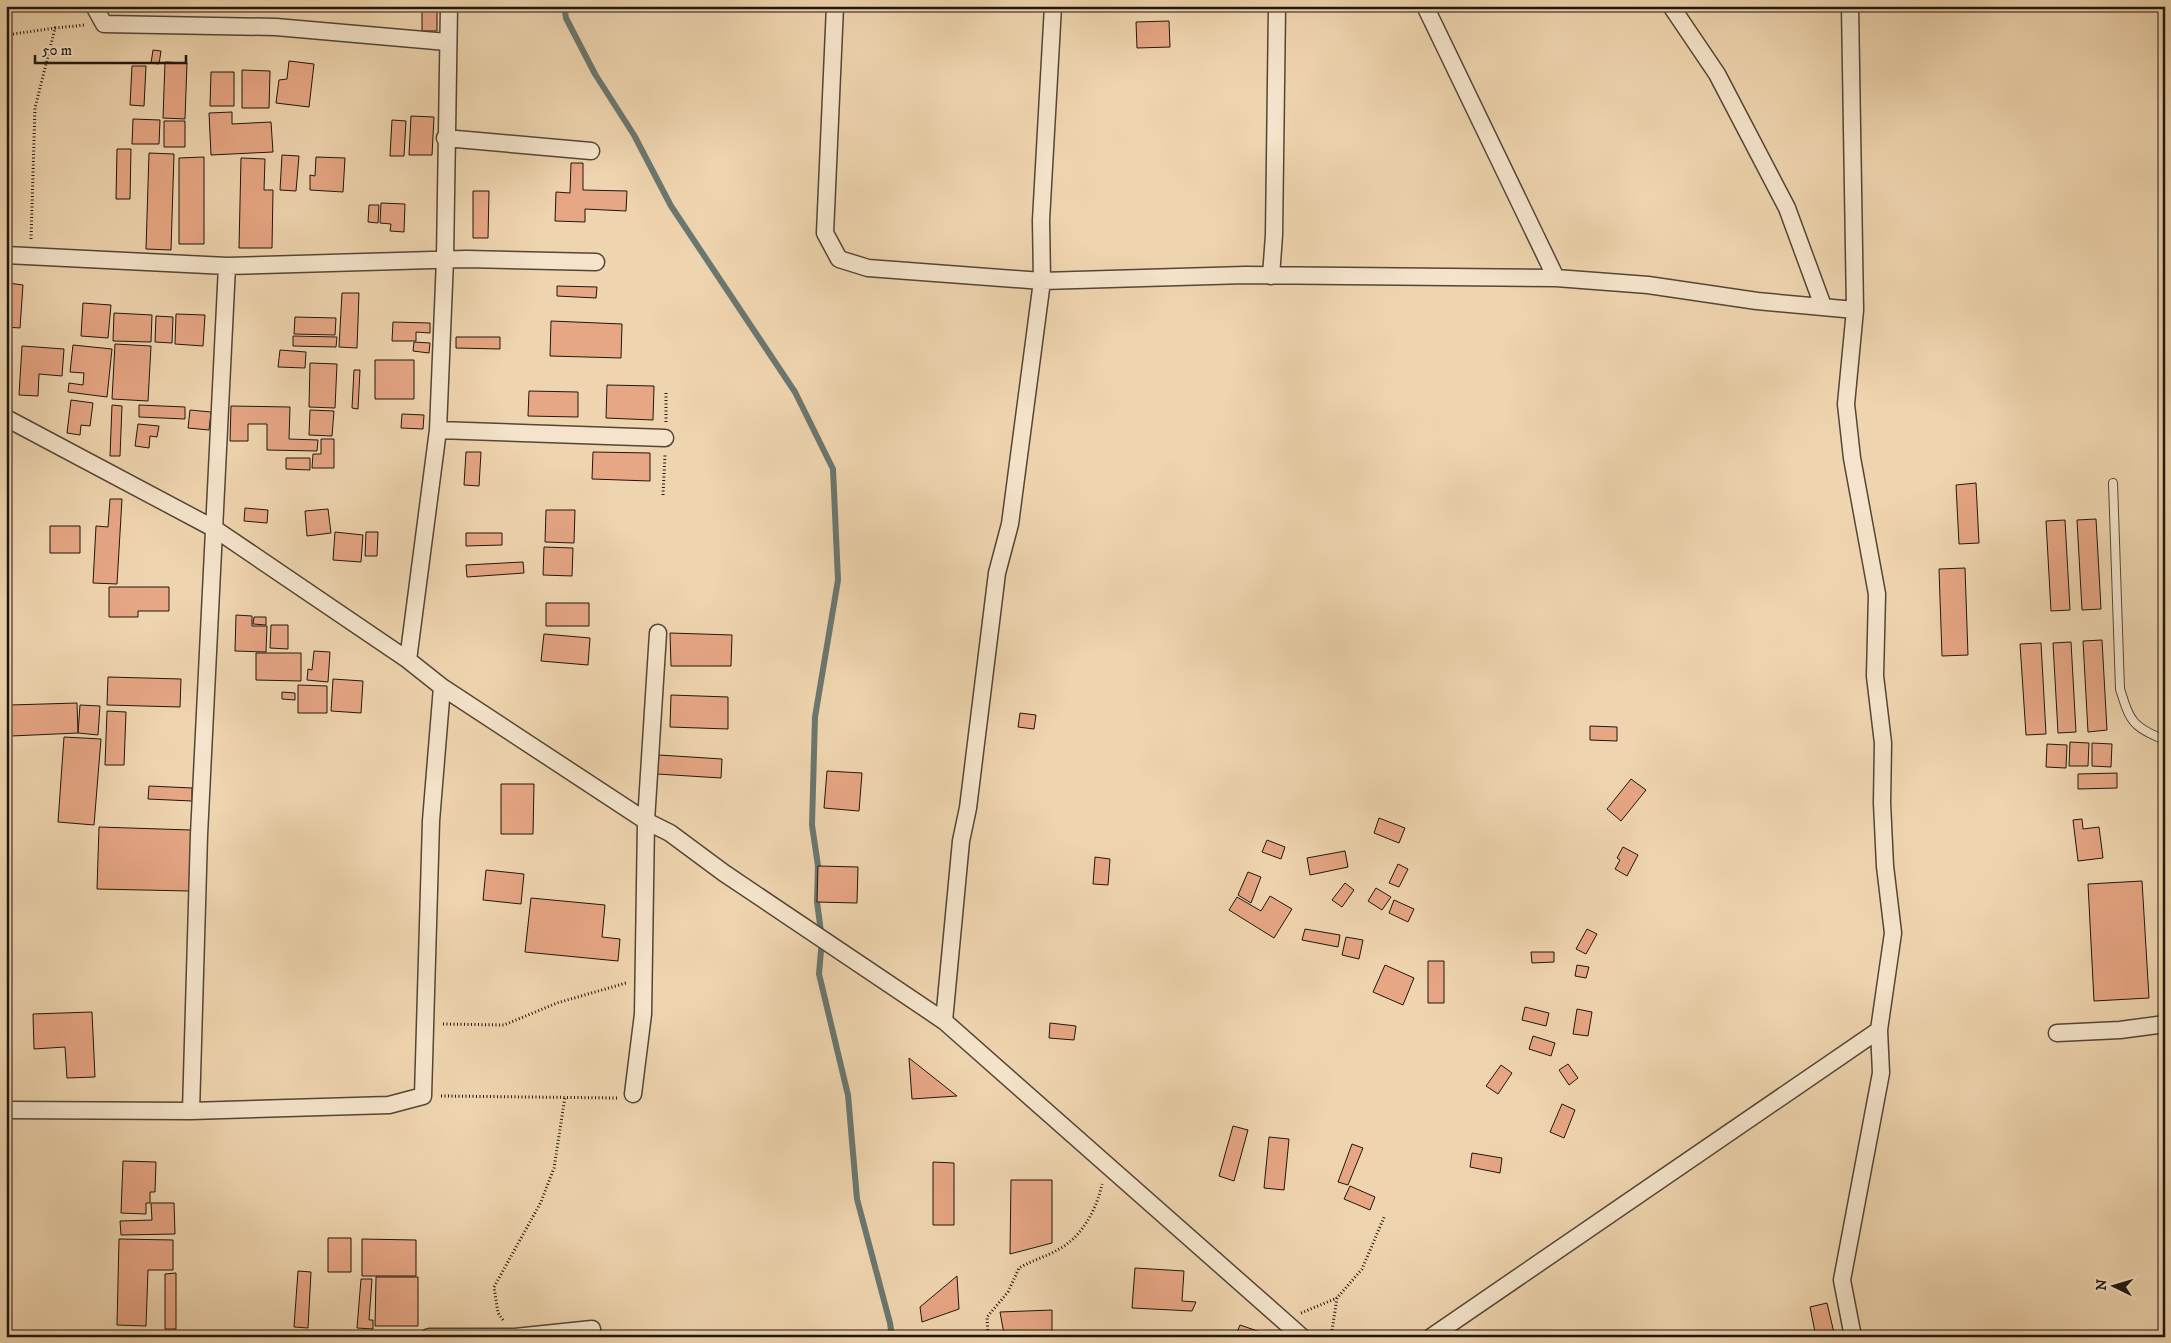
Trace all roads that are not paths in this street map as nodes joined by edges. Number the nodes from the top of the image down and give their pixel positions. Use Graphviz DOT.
graph roads {
  1 [pos="94,6"];
  2 [pos="449,6"];
  3 [pos="835,6"];
  4 [pos="1052,6"];
  5 [pos="1277,6"];
  6 [pos="1425,6"];
  7 [pos="1671,6"];
  8 [pos="1850,6"];
  9 [pos="447,42"];
  10 [pos="445,138"];
  11 [pos="591,150"];
  12 [pos="6,254"];
  13 [pos="445,260"];
  14 [pos="596,262"];
  15 [pos="227,266"];
  16 [pos="1271,276"];
  17 [pos="1556,278"];
  18 [pos="1042,281"];
  19 [pos="1823,306"];
  20 [pos="1855,310"];
  21 [pos="6,418"];
  22 [pos="438,430"];
  23 [pos="665,438"];
  24 [pos="2113,483"];
  25 [pos="215,529"];
  26 [pos="658,633"];
  27 [pos="408,660"];
  28 [pos="442,687"];
  29 [pos="2165,740"];
  30 [pos="646,821"];
  31 [pos="944,1021"];
  32 [pos="2165,1024"];
  33 [pos="1879,1030"];
  34 [pos="2057,1033"];
  35 [pos="633,1094"];
  36 [pos="6,1110"];
  37 [pos="191,1111"];
  38 [pos="592,1329"];
  39 [pos="515,1336"];
  40 [pos="429,1337"];
  41 [pos="1302,1337"];
  42 [pos="1431,1337"];
  43 [pos="1853,1337"];
  1 -- 9 [label="street"];
  2 -- 9 [label="street"];
  3 -- 18 [label="street"];
  4 -- 18 [label="street"];
  5 -- 16 [label="street"];
  6 -- 17 [label="street"];
  7 -- 19 [label="street"];
  8 -- 20 [label="street"];
  9 -- 10 [label="street"];
  10 -- 11 [label="street"];
  10 -- 13 [label="street"];
  12 -- 15 [label="street"];
  13 -- 14 [label="street"];
  13 -- 15 [label="street"];
  13 -- 22 [label="street"];
  15 -- 25 [label="street"];
  16 -- 17 [label="street"];
  16 -- 18 [label="street"];
  17 -- 19 [label="street"];
  18 -- 31 [label="street"];
  19 -- 20 [label="street"];
  20 -- 33 [label="street"];
  21 -- 25 [label="street"];
  22 -- 23 [label="street"];
  22 -- 27 [label="street"];
  24 -- 29 [label="lane"];
  25 -- 27 [label="street"];
  25 -- 37 [label="street"];
  26 -- 30 [label="street"];
  27 -- 28 [label="street"];
  28 -- 30 [label="street"];
  28 -- 37 [label="street"];
  30 -- 31 [label="street"];
  30 -- 35 [label="street"];
  31 -- 41 [label="street"];
  32 -- 34 [label="street"];
  33 -- 42 [label="street"];
  33 -- 43 [label="street"];
  36 -- 37 [label="street"];
  38 -- 39 [label="street"];
  39 -- 40 [label="street"];
}
